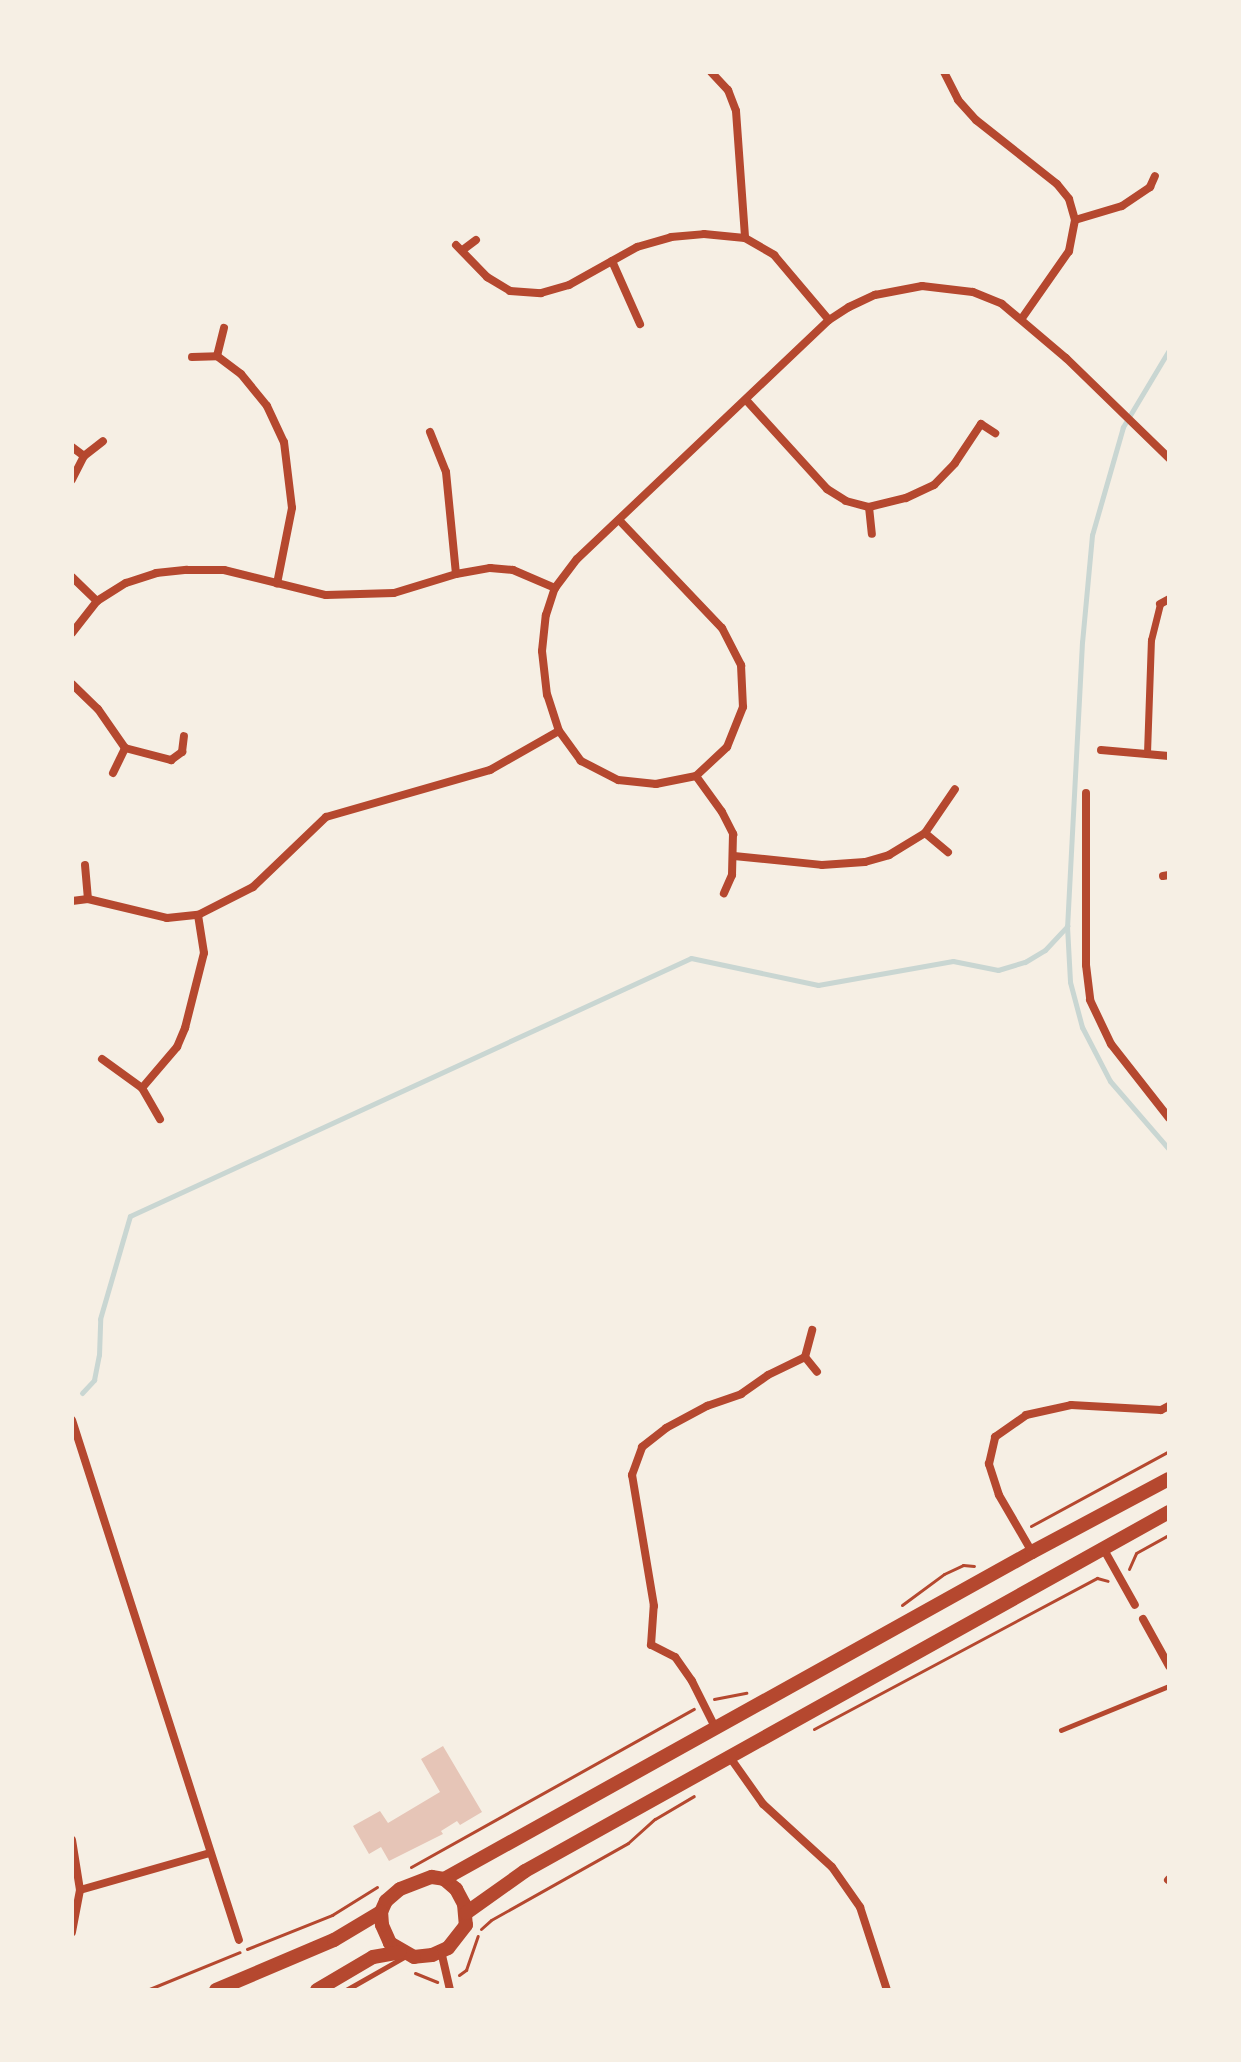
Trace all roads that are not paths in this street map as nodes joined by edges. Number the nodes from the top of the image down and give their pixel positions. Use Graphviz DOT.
graph roads {
  1 [pos="711,72"];
  2 [pos="944,72"];
  3 [pos="1155,176"];
  4 [pos="1075,220"];
  5 [pos="745,238"];
  6 [pos="476,240"];
  7 [pos="612,261"];
  8 [pos="1022,318"];
  9 [pos="829,320"];
  10 [pos="640,324"];
  11 [pos="224,328"];
  12 [pos="217,356"];
  13 [pos="192,357"];
  14 [pos="747,401"];
  15 [pos="430,432"];
  16 [pos="995,433"];
  17 [pos="103,441"];
  18 [pos="72,447"];
  19 [pos="84,456"];
  20 [pos="1169,458"];
  21 [pos="72,480"];
  22 [pos="869,507"];
  23 [pos="620,521"];
  24 [pos="872,534"];
  25 [pos="456,574"];
  26 [pos="72,577"];
  27 [pos="277,584"];
  28 [pos="555,588"];
  29 [pos="97,601"];
  30 [pos="1165,601"];
  31 [pos="72,633"];
  32 [pos="72,684"];
  33 [pos="559,731"];
  34 [pos="184,736"];
  35 [pos="125,748"];
  36 [pos="1101,750"];
  37 [pos="1147,753"];
  38 [pos="1169,756"];
  39 [pos="113,773"];
  40 [pos="696,776"];
  41 [pos="955,789"];
  42 [pos="1086,793"];
  43 [pos="925,833"];
  44 [pos="948,852"];
  45 [pos="734,856"];
  46 [pos="85,865"];
  47 [pos="724,893"];
  48 [pos="88,899"];
  49 [pos="72,901"];
  50 [pos="198,915"];
  51 [pos="102,1059"];
  52 [pos="142,1088"];
  53 [pos="1169,1118"];
  54 [pos="160,1119"];
  55 [pos="812,1330"];
  56 [pos="805,1357"];
  57 [pos="817,1372"];
  58 [pos="1169,1406"];
  59 [pos="72,1420"];
  60 [pos="1169,1479"];
  61 [pos="1169,1512"];
  62 [pos="1103,1548"];
  63 [pos="1032,1552"];
  64 [pos="1135,1605"];
  65 [pos="1143,1619"];
  66 [pos="1169,1666"];
  67 [pos="1169,1686"];
  68 [pos="716,1729"];
  69 [pos="1061,1730"];
  70 [pos="729,1755"];
  71 [pos="72,1840"];
  72 [pos="210,1853"];
  73 [pos="444,1879"];
  74 [pos="80,1890"];
  75 [pos="381,1912"];
  76 [pos="466,1913"];
  77 [pos="72,1932"];
  78 [pos="239,1940"];
  79 [pos="441,1951"];
  80 [pos="404,1953"];
  81 [pos="216,1990"];
  82 [pos="317,1990"];
  83 [pos="346,1990"];
  84 [pos="450,1990"];
  85 [pos="887,1990"];
  1 -- 5 [label="street"];
  2 -- 4 [label="street"];
  3 -- 4 [label="street"];
  4 -- 8 [label="street"];
  5 -- 7 [label="street"];
  5 -- 9 [label="street"];
  6 -- 7 [label="street"];
  7 -- 10 [label="street"];
  8 -- 9 [label="street"];
  8 -- 20 [label="street"];
  9 -- 14 [label="street"];
  11 -- 12 [label="street"];
  12 -- 13 [label="street"];
  12 -- 27 [label="street"];
  14 -- 22 [label="street"];
  14 -- 23 [label="street"];
  15 -- 25 [label="street"];
  16 -- 22 [label="street"];
  17 -- 19 [label="street"];
  18 -- 19 [label="street"];
  19 -- 21 [label="street"];
  22 -- 24 [label="street"];
  23 -- 28 [label="street"];
  23 -- 40 [label="street"];
  25 -- 27 [label="street"];
  25 -- 28 [label="street"];
  26 -- 29 [label="street"];
  27 -- 29 [label="street"];
  28 -- 33 [label="street"];
  29 -- 31 [label="street"];
  30 -- 37 [label="street"];
  32 -- 35 [label="street"];
  33 -- 40 [label="street"];
  33 -- 50 [label="street"];
  34 -- 35 [label="street"];
  35 -- 39 [label="street"];
  36 -- 37 [label="street"];
  37 -- 38 [label="street"];
  40 -- 45 [label="street"];
  41 -- 43 [label="street"];
  42 -- 53 [label="street"];
  43 -- 44 [label="street"];
  43 -- 45 [label="street"];
  45 -- 47 [label="street"];
  46 -- 48 [label="street"];
  48 -- 49 [label="street"];
  48 -- 50 [label="street"];
  50 -- 52 [label="street"];
  51 -- 52 [label="street"];
  52 -- 54 [label="street"];
  55 -- 56 [label="street"];
  56 -- 57 [label="street"];
  56 -- 68 [label="street"];
  58 -- 63 [label="street"];
  59 -- 72 [label="street"];
  60 -- 63 [label="main road"];
  61 -- 62 [label="main road"];
  62 -- 64 [label="street"];
  62 -- 70 [label="main road"];
  63 -- 68 [label="main road"];
  65 -- 66 [label="street"];
  67 -- 69 [label="lane"];
  68 -- 73 [label="main road"];
  70 -- 76 [label="main road"];
  70 -- 85 [label="street"];
  71 -- 74 [label="street"];
  72 -- 74 [label="street"];
  72 -- 78 [label="street"];
  73 -- 75 [label="main road"];
  73 -- 76 [label="main road"];
  74 -- 77 [label="street"];
  75 -- 80 [label="main road"];
  75 -- 81 [label="main road"];
  76 -- 79 [label="main road"];
  79 -- 80 [label="main road"];
  79 -- 84 [label="street"];
  80 -- 82 [label="main road"];
  80 -- 83 [label="lane"];
}
